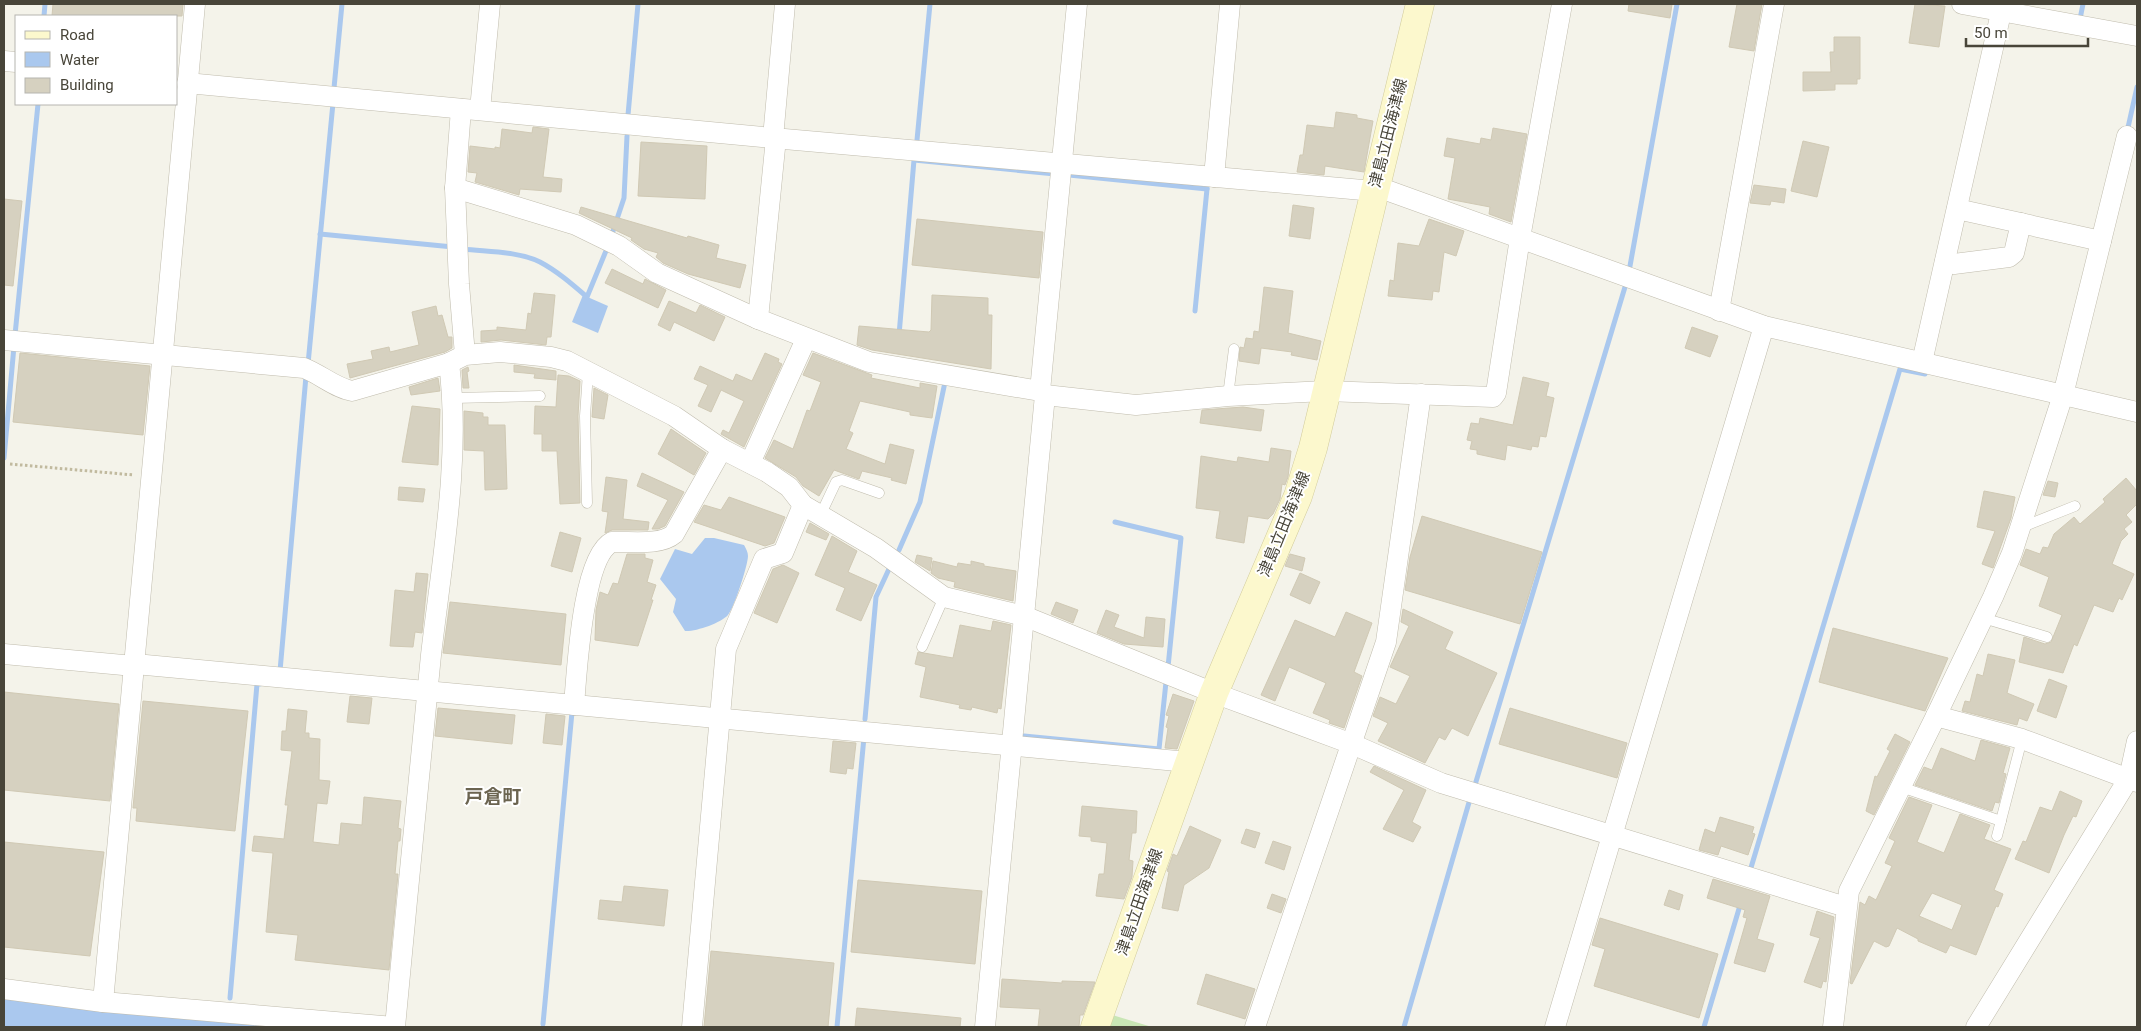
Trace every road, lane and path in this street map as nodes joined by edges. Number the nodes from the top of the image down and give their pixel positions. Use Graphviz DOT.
graph roads {
  1 [pos="194,4"];
  2 [pos="490,4"];
  3 [pos="785,4"];
  4 [pos="1077,4"];
  5 [pos="1230,4"];
  6 [pos="1420,4"];
  7 [pos="1562,4"];
  8 [pos="1774,4"];
  9 [pos="1962,4"];
  10 [pos="2002,7"];
  11 [pos="2137,36"];
  12 [pos="184,80"];
  13 [pos="470,110"];
  14 [pos="2127,136"];
  15 [pos="775,138"];
  16 [pos="1062,164"];
  17 [pos="1214,177"];
  18 [pos="455,188"];
  19 [pos="1374,188"];
  20 [pos="1957,208"];
  21 [pos="2021,223"];
  22 [pos="1520,238"];
  23 [pos="2101,241"];
  24 [pos="1944,262"];
  25 [pos="1719,311"];
  26 [pos="758,319"];
  27 [pos="1764,326"];
  28 [pos="806,339"];
  29 [pos="4,340"];
  30 [pos="1234,349"];
  31 [pos="163,355"];
  32 [pos="457,359"];
  33 [pos="1922,362"];
  34 [pos="588,372"];
  35 [pos="1325,392"];
  36 [pos="1042,393"];
  37 [pos="1421,394"];
  38 [pos="2063,395"];
  39 [pos="540,396"];
  40 [pos="1228,396"];
  41 [pos="454,398"];
  42 [pos="2137,412"];
  43 [pos="722,449"];
  44 [pos="10,464"];
  45 [pos="750,464"];
  46 [pos="152,476"];
  47 [pos="879,493"];
  48 [pos="587,503"];
  49 [pos="803,505"];
  50 [pos="2074,506"];
  51 [pos="820,516"];
  52 [pos="2020,529"];
  53 [pos="944,597"];
  54 [pos="1024,616"];
  55 [pos="1983,618"];
  56 [pos="2047,637"];
  57 [pos="922,647"];
  58 [pos="4,654"];
  59 [pos="134,665"];
  60 [pos="427,692"];
  61 [pos="1214,693"];
  62 [pos="574,705"];
  63 [pos="1936,716"];
  64 [pos="720,718"];
  65 [pos="2022,739"];
  66 [pos="2137,741"];
  67 [pos="1352,744"];
  68 [pos="1011,745"];
  69 [pos="1188,762"];
  70 [pos="2133,780"];
  71 [pos="1901,787"];
  72 [pos="2001,821"];
  73 [pos="1613,834"];
  74 [pos="1997,836"];
  75 [pos="1846,907"];
  76 [pos="4,989"];
  77 [pos="103,1002"];
  78 [pos="395,1027"];
  79 [pos="692,1027"];
  80 [pos="984,1027"];
  81 [pos="1095,1027"];
  82 [pos="1255,1027"];
  83 [pos="1555,1027"];
  84 [pos="1833,1027"];
  85 [pos="1976,1027"];
  1 -- 12 [label="street"];
  2 -- 13 [label="street"];
  3 -- 15 [label="street"];
  4 -- 16 [label="street"];
  5 -- 17 [label="street"];
  6 -- 19 [label="main road, 津島立田海津線"];
  7 -- 22 [label="street"];
  8 -- 25 [label="street"];
  9 -- 10 [label="street"];
  10 -- 11 [label="street"];
  10 -- 20 [label="street"];
  12 -- 13 [label="street"];
  12 -- 31 [label="street"];
  13 -- 15 [label="street"];
  13 -- 18 [label="street"];
  14 -- 23 [label="street"];
  15 -- 16 [label="street"];
  15 -- 26 [label="street"];
  16 -- 17 [label="street"];
  16 -- 36 [label="street"];
  17 -- 19 [label="street"];
  18 -- 26 [label="street"];
  18 -- 32 [label="street"];
  19 -- 22 [label="street"];
  19 -- 35 [label="main road, 津島立田海津線"];
  20 -- 21 [label="street"];
  20 -- 24 [label="street"];
  21 -- 23 [label="street"];
  21 -- 24 [label="street"];
  22 -- 25 [label="street"];
  22 -- 37 [label="street"];
  23 -- 38 [label="street"];
  24 -- 33 [label="street"];
  25 -- 27 [label="street"];
  26 -- 28 [label="street"];
  27 -- 33 [label="street"];
  27 -- 73 [label="street"];
  28 -- 36 [label="street"];
  28 -- 45 [label="street"];
  29 -- 31 [label="street"];
  30 -- 40 [label="lane"];
  31 -- 32 [label="street"];
  31 -- 46 [label="street"];
  32 -- 34 [label="street"];
  32 -- 41 [label="street"];
  33 -- 38 [label="street"];
  34 -- 43 [label="street"];
  34 -- 48 [label="lane"];
  35 -- 37 [label="street"];
  35 -- 40 [label="street"];
  35 -- 61 [label="main road, 津島立田海津線"];
  36 -- 40 [label="street"];
  36 -- 54 [label="street"];
  37 -- 67 [label="street"];
  38 -- 42 [label="street"];
  38 -- 52 [label="street"];
  39 -- 41 [label="lane"];
  41 -- 60 [label="street"];
  43 -- 45 [label="street"];
  43 -- 62 [label="street"];
  44 -- 46 [label="path"];
  45 -- 49 [label="street"];
  46 -- 59 [label="street"];
  47 -- 51 [label="lane"];
  49 -- 51 [label="street"];
  49 -- 64 [label="street"];
  50 -- 52 [label="lane"];
  51 -- 53 [label="street"];
  52 -- 55 [label="street"];
  53 -- 54 [label="street"];
  53 -- 57 [label="lane"];
  54 -- 61 [label="street"];
  54 -- 68 [label="street"];
  55 -- 56 [label="lane"];
  55 -- 63 [label="street"];
  58 -- 59 [label="street"];
  59 -- 60 [label="street"];
  59 -- 77 [label="street"];
  60 -- 62 [label="street"];
  60 -- 78 [label="street"];
  61 -- 67 [label="street"];
  61 -- 69 [label="main road, 津島立田海津線"];
  62 -- 64 [label="street"];
  63 -- 65 [label="street"];
  63 -- 71 [label="street"];
  64 -- 68 [label="street"];
  64 -- 79 [label="street"];
  65 -- 70 [label="street"];
  65 -- 72 [label="lane"];
  66 -- 70 [label="street"];
  67 -- 73 [label="street"];
  67 -- 82 [label="street"];
  68 -- 69 [label="street"];
  68 -- 80 [label="street"];
  69 -- 81 [label="main road, 津島立田海津線"];
  70 -- 85 [label="street"];
  71 -- 72 [label="lane"];
  71 -- 75 [label="street"];
  72 -- 74 [label="lane"];
  73 -- 75 [label="street"];
  73 -- 83 [label="street"];
  75 -- 84 [label="street"];
  76 -- 77 [label="street"];
  77 -- 78 [label="street"];
}
